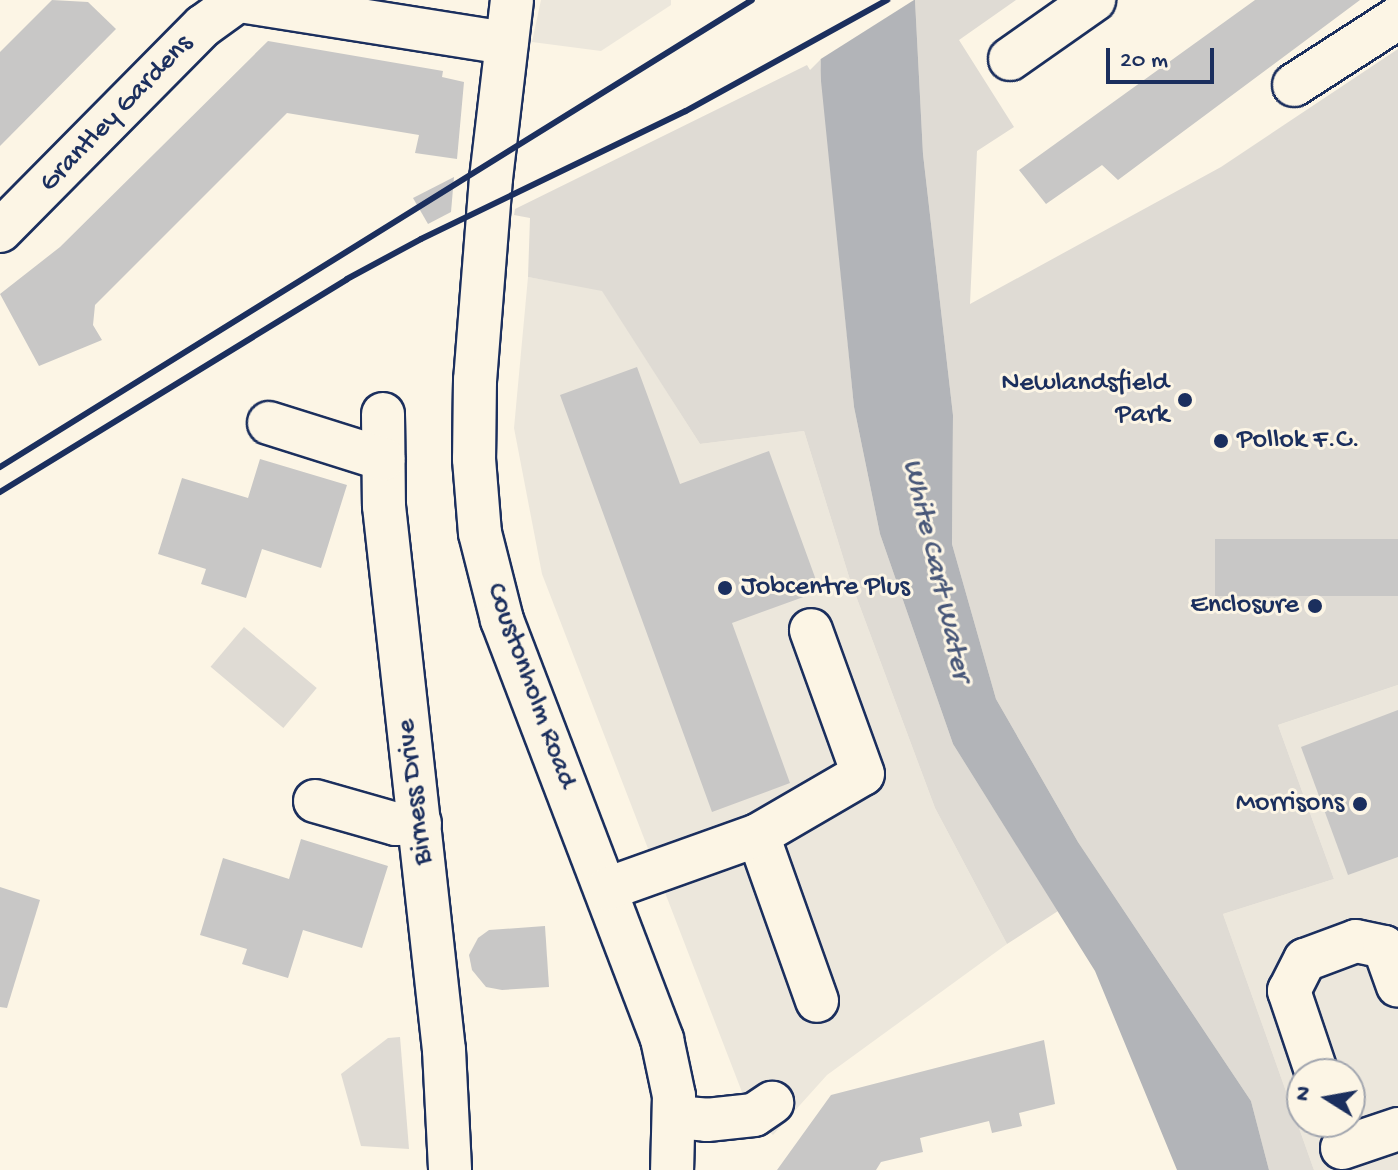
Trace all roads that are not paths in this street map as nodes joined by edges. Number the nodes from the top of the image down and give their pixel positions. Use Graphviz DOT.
graph roads {
  1 [pos="237,0"];
  2 [pos="512,0"];
  3 [pos="1094,0"];
  4 [pos="1398,18"];
  5 [pos="507,43"];
  6 [pos="1010,59"];
  7 [pos="1294,85"];
  8 [pos="0,231"];
  9 [pos="383,414"];
  10 [pos="269,423"];
  11 [pos="383,459"];
  12 [pos="811,630"];
  13 [pos="315,801"];
  14 [pos="420,823"];
  15 [pos="758,835"];
  16 [pos="607,889"];
  17 [pos="1398,986"];
  18 [pos="817,1001"];
  19 [pos="1312,1058"];
  20 [pos="772,1103"];
  21 [pos="675,1117"];
  22 [pos="1398,1129"];
  23 [pos="1340,1147"];
  24 [pos="450,1170"];
  25 [pos="672,1170"];
  1 -- 5 [label="street"];
  1 -- 8 [label="street, Grantley Gardens"];
  2 -- 5 [label="street, Coustonholm Road"];
  3 -- 6 [label="street"];
  4 -- 7 [label="street"];
  5 -- 16 [label="street, Coustonholm Road"];
  9 -- 11 [label="street, Birness Drive"];
  10 -- 11 [label="street"];
  11 -- 14 [label="street, Birness Drive"];
  12 -- 15 [label="street"];
  13 -- 14 [label="street"];
  14 -- 24 [label="street, Birness Drive"];
  15 -- 16 [label="street"];
  15 -- 18 [label="street"];
  16 -- 21 [label="street, Coustonholm Road"];
  17 -- 19 [label="street"];
  20 -- 21 [label="street"];
  21 -- 25 [label="street, Coustonholm Road"];
  22 -- 23 [label="street"];
}
